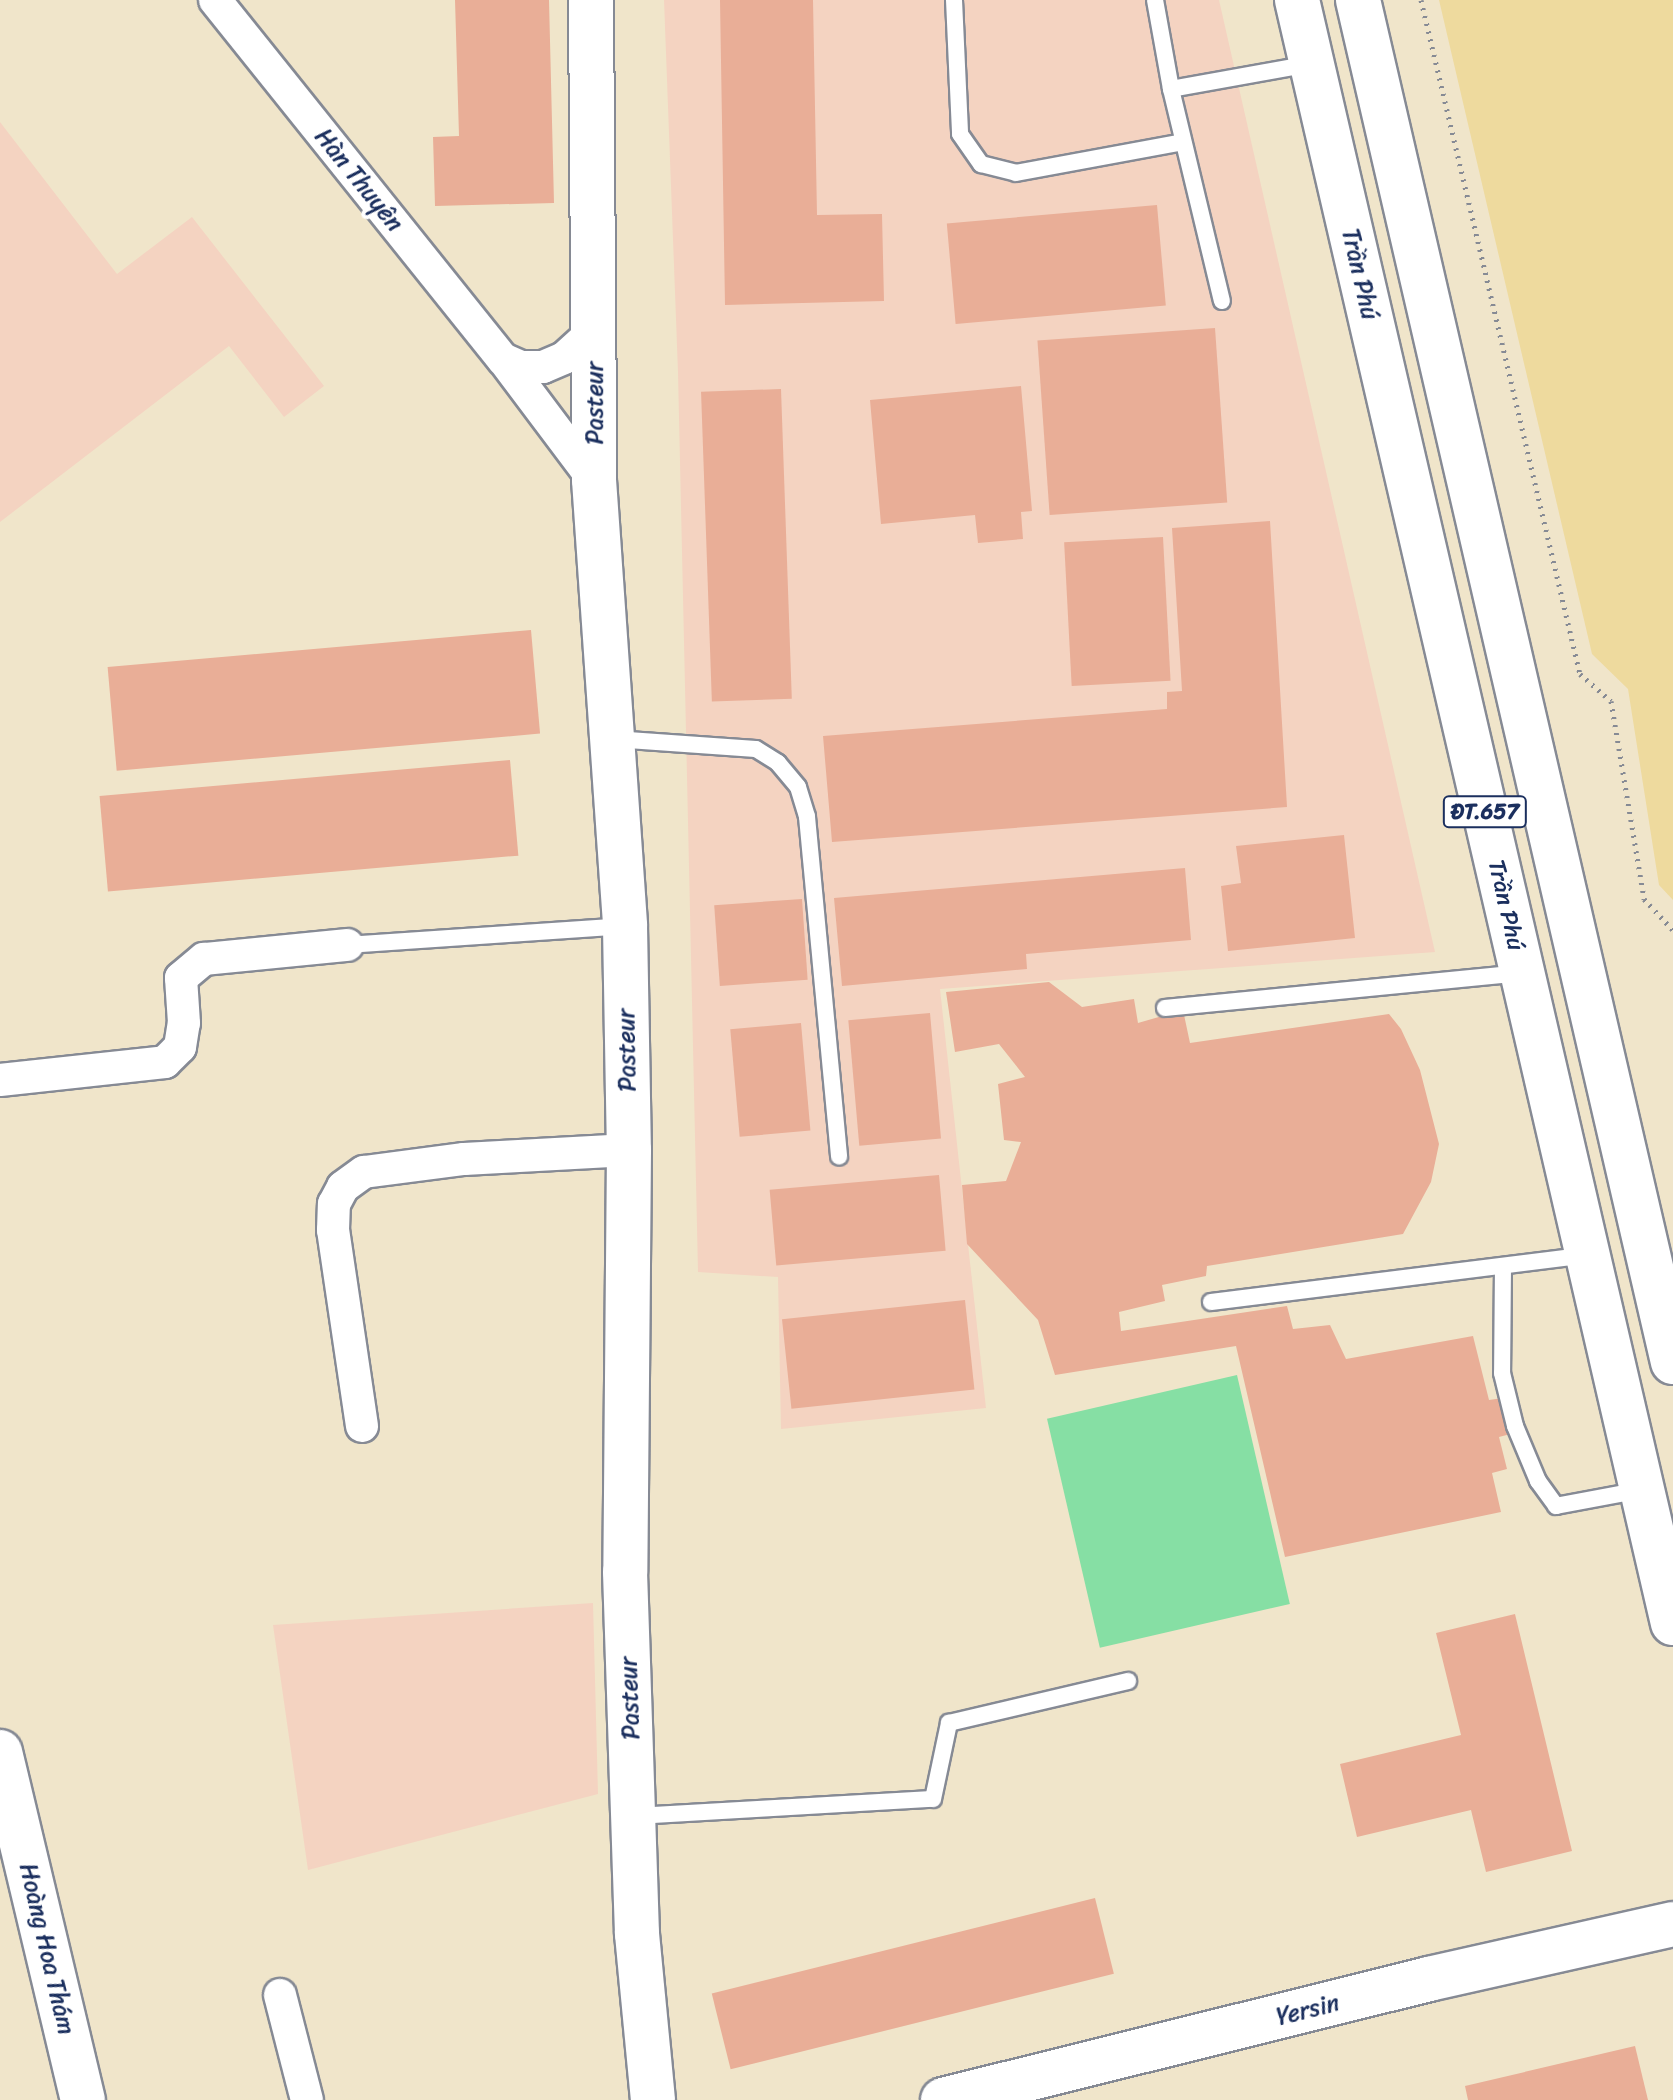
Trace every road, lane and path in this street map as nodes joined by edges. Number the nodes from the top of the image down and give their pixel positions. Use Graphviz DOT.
graph roads {
  1 [pos="215,0"];
  2 [pos="591,0"];
  3 [pos="954,0"];
  4 [pos="1155,0"];
  5 [pos="1297,0"];
  6 [pos="1358,0"];
  7 [pos="1421,0"];
  8 [pos="1311,64"];
  9 [pos="1171,89"];
  10 [pos="1183,142"];
  11 [pos="1222,301"];
  12 [pos="595,330"];
  13 [pos="503,359"];
  14 [pos="594,480"];
  15 [pos="613,738"];
  16 [pos="625,926"];
  17 [pos="1673,930"];
  18 [pos="347,945"];
  19 [pos="1522,973"];
  20 [pos="1165,1008"];
  21 [pos="0,1080"];
  22 [pos="629,1150"];
  23 [pos="839,1156"];
  24 [pos="1588,1255"];
  25 [pos="1503,1266"];
  26 [pos="1211,1302"];
  27 [pos="1673,1362"];
  28 [pos="362,1426"];
  29 [pos="1642,1489"];
  30 [pos="1673,1623"];
  31 [pos="1128,1681"];
  32 [pos="0,1752"];
  33 [pos="633,1816"];
  34 [pos="1673,1924"];
  35 [pos="280,1995"];
  36 [pos="83,2100"];
  37 [pos="307,2100"];
  38 [pos="653,2100"];
  39 [pos="943,2100"];
  1 -- 13 [label="street, Hàn Thuyên"];
  2 -- 12 [label="street, Pasteur"];
  3 -- 10 [label="lane"];
  4 -- 9 [label="lane"];
  5 -- 8 [label="street, Trần Phú / ĐT.657"];
  6 -- 27 [label="street, ĐT.657"];
  7 -- 17 [label="path"];
  8 -- 9 [label="lane"];
  8 -- 19 [label="street, Trần Phú / ĐT.657"];
  9 -- 10 [label="lane"];
  10 -- 11 [label="lane"];
  12 -- 13 [label="street"];
  12 -- 14 [label="street, Pasteur"];
  13 -- 14 [label="street, Hàn Thuyên"];
  14 -- 15 [label="street, Pasteur"];
  15 -- 16 [label="street, Pasteur"];
  15 -- 23 [label="lane"];
  16 -- 18 [label="lane"];
  16 -- 22 [label="street, Pasteur"];
  18 -- 21 [label="street"];
  19 -- 20 [label="lane"];
  19 -- 24 [label="street, Trần Phú / ĐT.657"];
  22 -- 28 [label="street"];
  22 -- 33 [label="street, Pasteur"];
  24 -- 25 [label="lane"];
  24 -- 29 [label="street, Trần Phú / ĐT.657"];
  25 -- 26 [label="lane"];
  25 -- 29 [label="lane"];
  29 -- 30 [label="street, Trần Phú / ĐT.657"];
  31 -- 33 [label="lane"];
  32 -- 36 [label="street, Hoàng Hoa Thám"];
  33 -- 38 [label="street, Pasteur"];
  34 -- 39 [label="street, Yersin"];
  35 -- 37 [label="street"];
}
